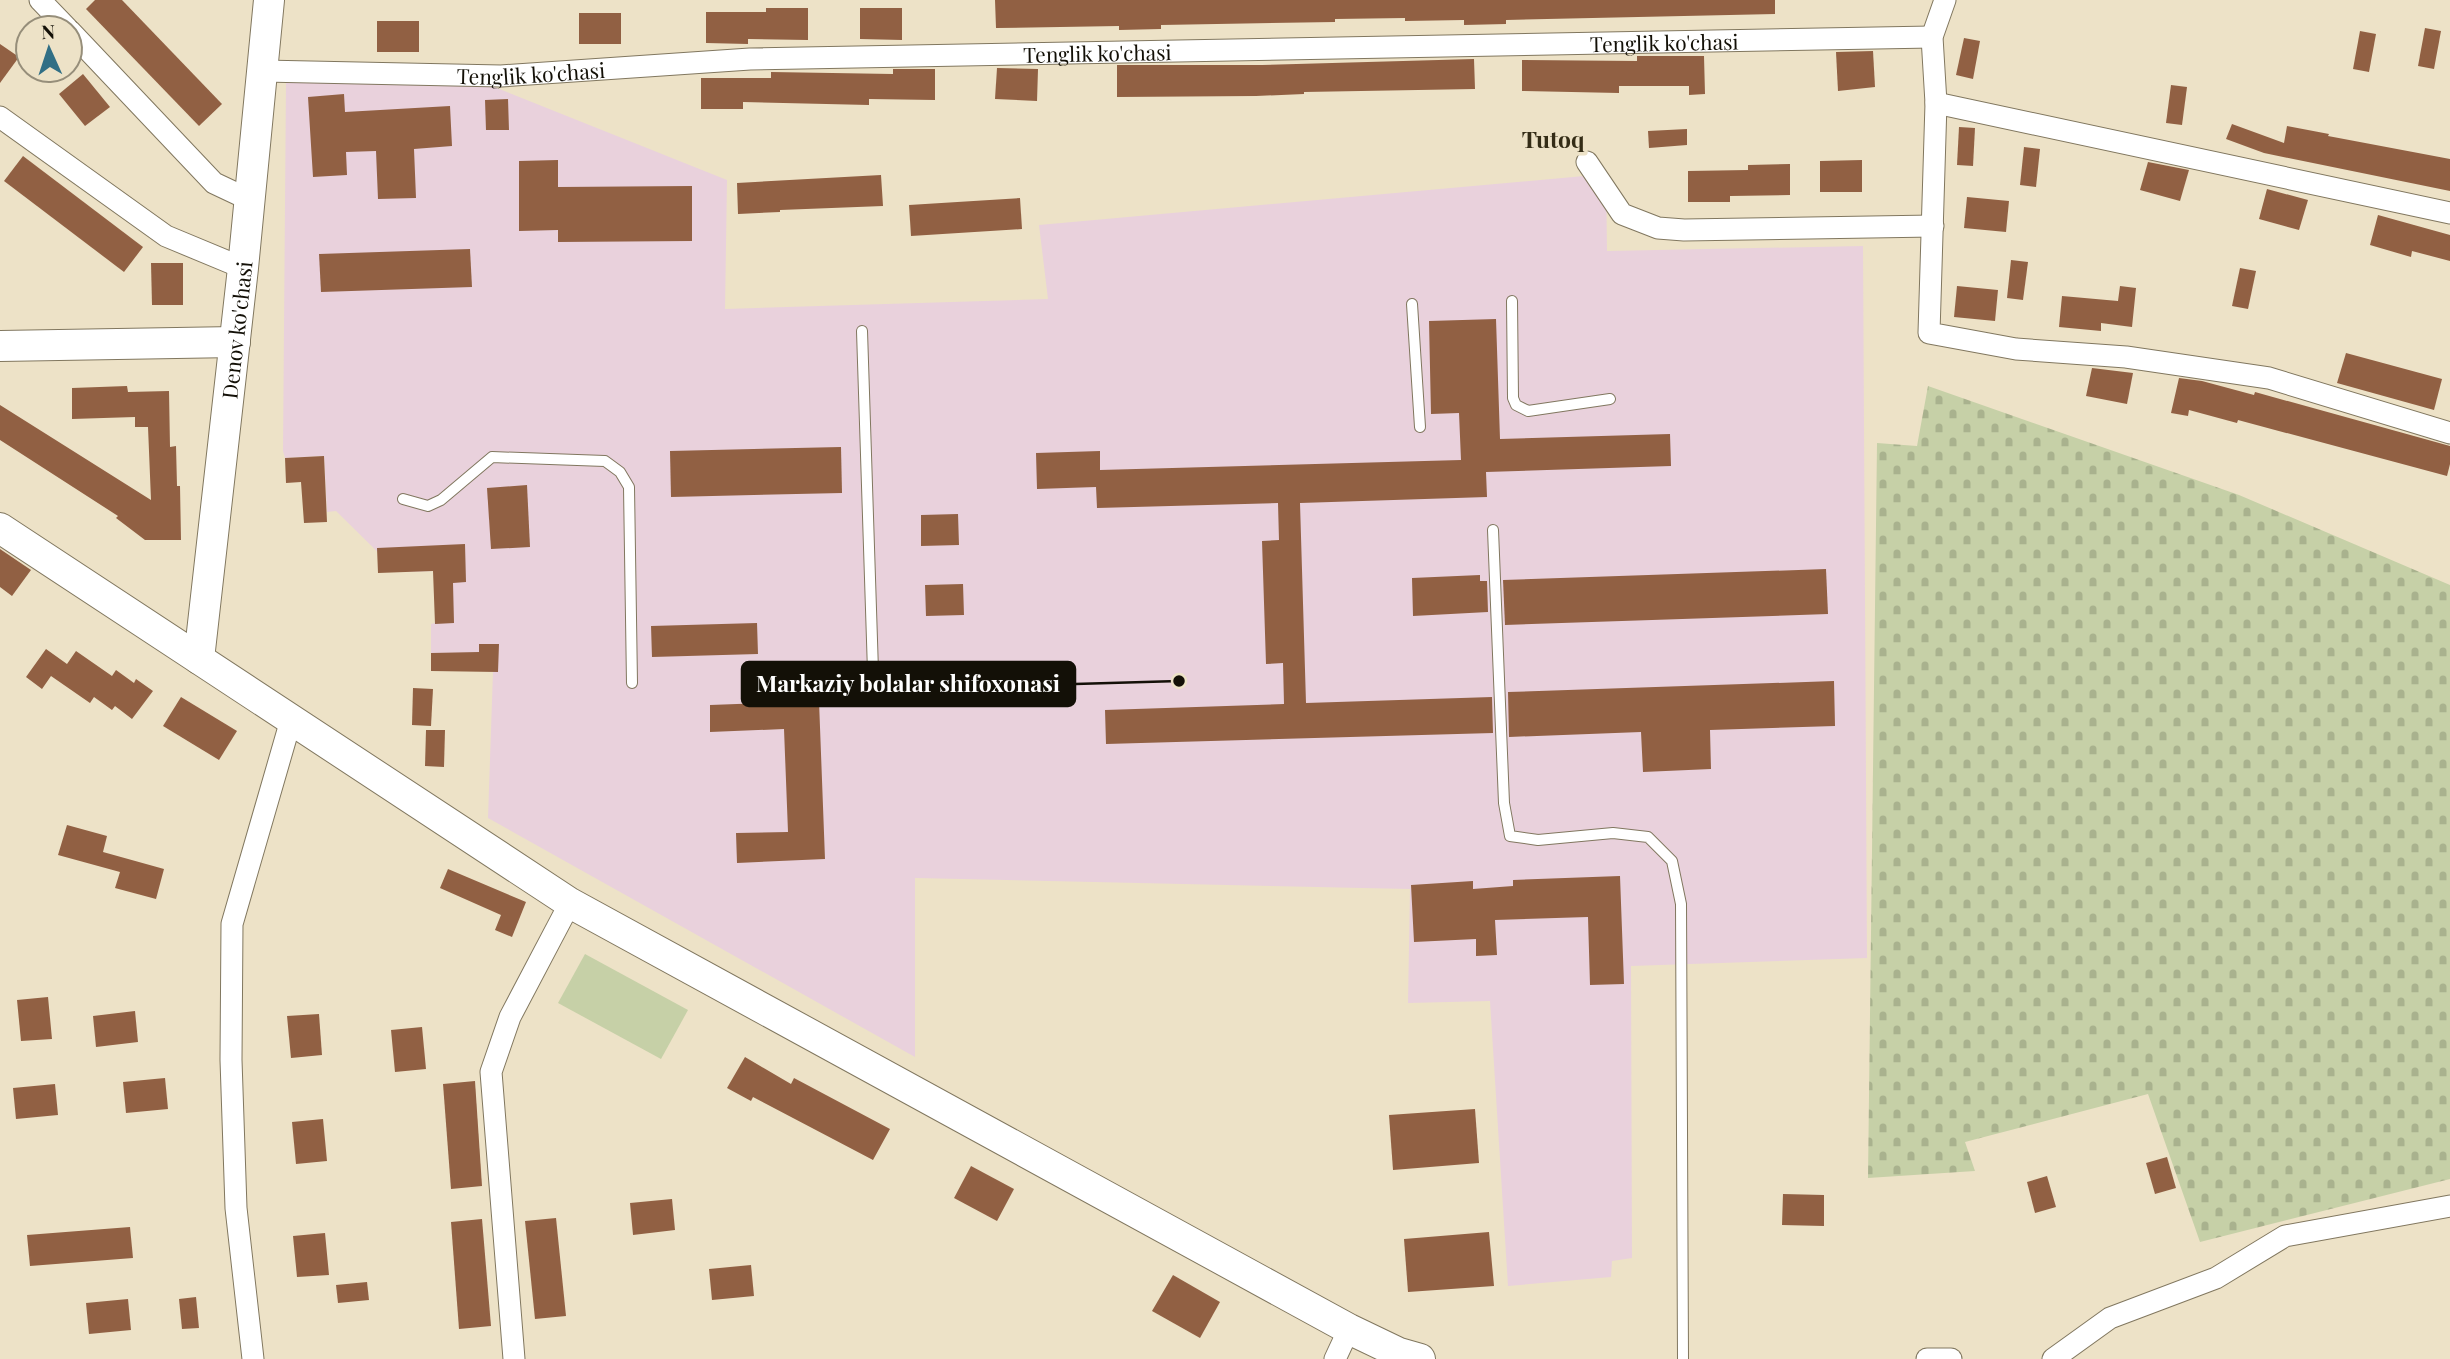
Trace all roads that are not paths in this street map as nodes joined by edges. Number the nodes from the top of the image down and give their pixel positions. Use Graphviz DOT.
graph roads {
  1 [pos="40,0"];
  2 [pos="270,0"];
  3 [pos="1945,0"];
  4 [pos="53,14"];
  5 [pos="1932,37"];
  6 [pos="84,47"];
  7 [pos="263,71"];
  8 [pos="1936,103"];
  9 [pos="0,117"];
  10 [pos="1587,162"];
  11 [pos="250,200"];
  12 [pos="2450,213"];
  13 [pos="1933,226"];
  14 [pos="243,268"];
  15 [pos="1512,301"];
  16 [pos="1412,304"];
  17 [pos="862,331"];
  18 [pos="235,342"];
  19 [pos="0,346"];
  20 [pos="1609,399"];
  21 [pos="1420,427"];
  22 [pos="2450,433"];
  23 [pos="403,499"];
  24 [pos="0,528"];
  25 [pos="1493,530"];
  26 [pos="199,659"];
  27 [pos="873,671"];
  28 [pos="632,684"];
  29 [pos="291,720"];
  30 [pos="570,903"];
  31 [pos="2450,1206"];
  32 [pos="1349,1329"];
  33 [pos="253,1359"];
  34 [pos="514,1359"];
  35 [pos="1335,1359"];
  36 [pos="1420,1359"];
  37 [pos="1683,1359"];
  38 [pos="1927,1359"];
  39 [pos="1951,1359"];
  40 [pos="2053,1359"];
  1 -- 4 [label="street"];
  2 -- 7 [label="street, Denov ko'chasi"];
  3 -- 5 [label="street"];
  5 -- 7 [label="street, Tenglik ko'chasi"];
  5 -- 8 [label="street"];
  6 -- 11 [label="street"];
  7 -- 11 [label="street, Denov ko'chasi"];
  8 -- 12 [label="street"];
  8 -- 13 [label="street"];
  9 -- 14 [label="street"];
  10 -- 13 [label="street"];
  11 -- 14 [label="street, Denov ko'chasi"];
  13 -- 22 [label="street"];
  14 -- 18 [label="street, Denov ko'chasi"];
  15 -- 20 [label="lane"];
  16 -- 21 [label="lane"];
  17 -- 27 [label="lane"];
  18 -- 19 [label="street"];
  18 -- 26 [label="street, Denov ko'chasi"];
  23 -- 28 [label="lane"];
  24 -- 26 [label="street"];
  25 -- 37 [label="lane"];
  26 -- 29 [label="street"];
  29 -- 30 [label="street"];
  29 -- 33 [label="street"];
  30 -- 32 [label="street"];
  30 -- 34 [label="street"];
  31 -- 40 [label="street"];
  32 -- 35 [label="street"];
  32 -- 36 [label="street"];
  38 -- 39 [label="street"];
}
